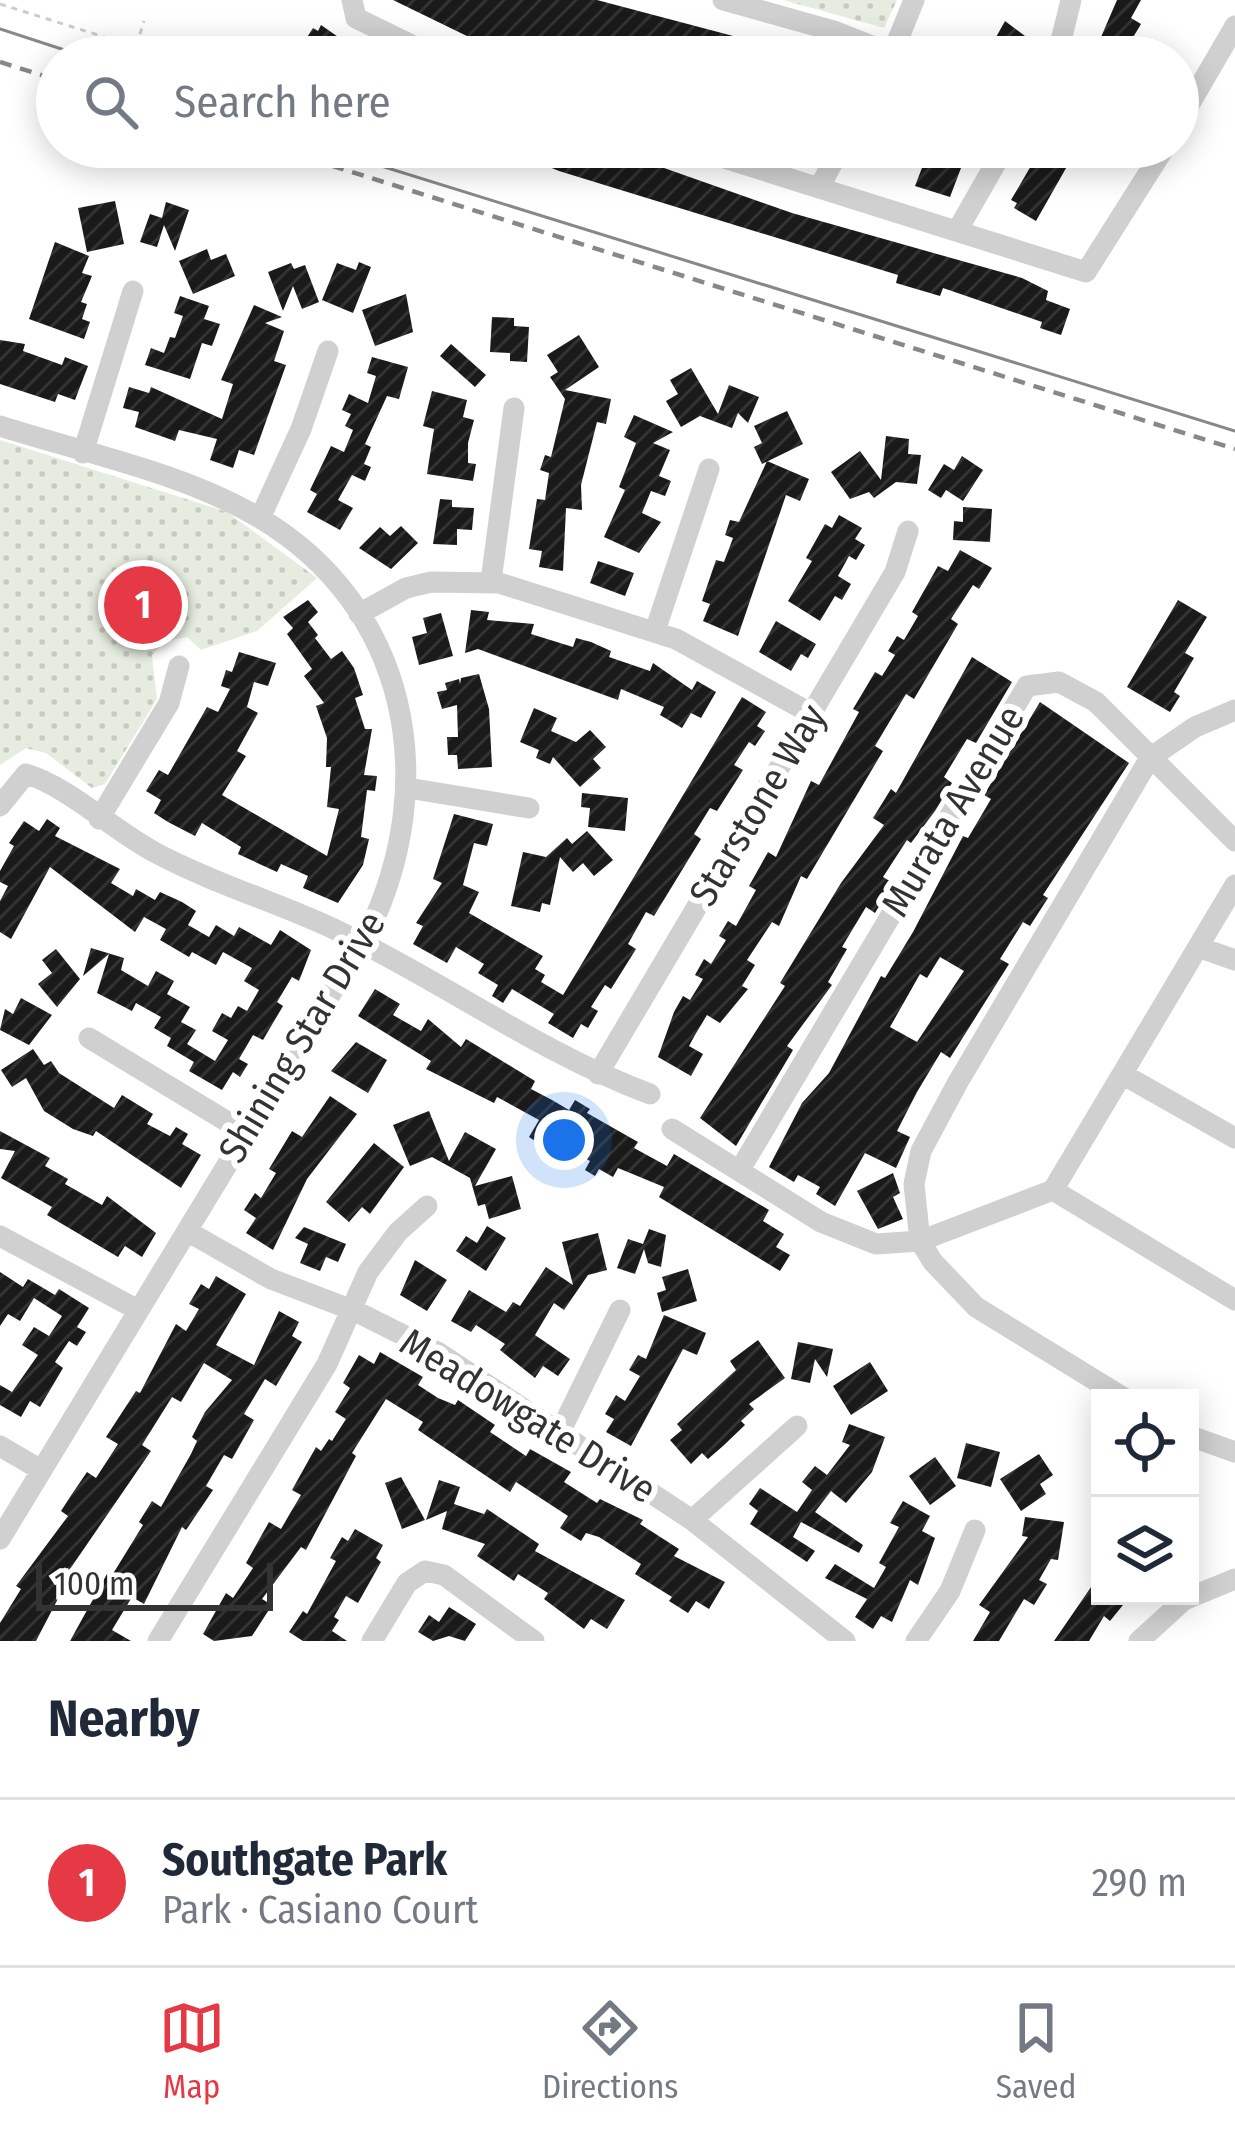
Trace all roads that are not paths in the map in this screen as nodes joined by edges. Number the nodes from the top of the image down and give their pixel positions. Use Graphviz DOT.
graph roads {
  1 [pos="352,0"];
  2 [pos="723,0"];
  3 [pos="914,0"];
  4 [pos="1071,0"];
  5 [pos="1235,26"];
  6 [pos="393,36"];
  7 [pos="845,36"];
  8 [pos="899,36"];
  9 [pos="1062,36"];
  10 [pos="1199,88"];
  11 [pos="756,168"];
  12 [pos="830,168"];
  13 [pos="993,168"];
  14 [pos="1152,168"];
  15 [pos="819,188"];
  16 [pos="957,231"];
  17 [pos="133,291"];
  18 [pos="328,351"];
  19 [pos="514,408"];
  20 [pos="0,426"];
  21 [pos="83,453"];
  22 [pos="710,469"];
  23 [pos="260,518"];
  24 [pos="908,531"];
  25 [pos="490,581"];
  26 [pos="359,614"];
  27 [pos="655,631"];
  28 [pos="179,666"];
  29 [pos="1235,710"];
  30 [pos="812,714"];
  31 [pos="1150,758"];
  32 [pos="408,788"];
  33 [pos="0,806"];
  34 [pos="529,808"];
  35 [pos="98,819"];
  36 [pos="1235,841"];
  37 [pos="1235,885"];
  38 [pos="361,944"];
  39 [pos="1198,947"];
  40 [pos="1235,960"];
  41 [pos="89,1038"];
  42 [pos="598,1075"];
  43 [pos="1124,1075"];
  44 [pos="650,1094"];
  45 [pos="672,1129"];
  46 [pos="246,1133"];
  47 [pos="1235,1138"];
  48 [pos="741,1168"];
  49 [pos="1053,1190"];
  50 [pos="428,1206"];
  51 [pos="187,1231"];
  52 [pos="0,1236"];
  53 [pos="920,1240"];
  54 [pos="1235,1300"];
  55 [pos="138,1310"];
  56 [pos="620,1310"];
  57 [pos="355,1311"];
  58 [pos="1109,1389"];
  59 [pos="797,1426"];
  60 [pos="560,1432"];
  61 [pos="1199,1439"];
  62 [pos="0,1446"];
  63 [pos="1235,1452"];
  64 [pos="41,1470"];
  65 [pos="692,1520"];
  66 [pos="975,1529"];
  67 [pos="0,1539"];
  68 [pos="1235,1579"];
  69 [pos="158,1641"];
  70 [pos="372,1641"];
  71 [pos="534,1641"];
  72 [pos="845,1641"];
  73 [pos="916,1641"];
  74 [pos="1138,1641"];
  1 -- 6 [label="street"];
  2 -- 7 [label="street"];
  3 -- 8 [label="street"];
  4 -- 9 [label="street"];
  5 -- 10 [label="street"];
  11 -- 15 [label="street"];
  12 -- 15 [label="street"];
  13 -- 16 [label="street"];
  14 -- 16 [label="street"];
  15 -- 16 [label="street"];
  17 -- 21 [label="street"];
  18 -- 23 [label="street"];
  19 -- 25 [label="street"];
  20 -- 21 [label="street, Shining Star Drive"];
  21 -- 23 [label="street, Shining Star Drive"];
  22 -- 27 [label="street"];
  23 -- 26 [label="street, Shining Star Drive"];
  24 -- 30 [label="street, Starstone Way"];
  25 -- 26 [label="street"];
  25 -- 27 [label="street"];
  26 -- 32 [label="street, Shining Star Drive"];
  27 -- 30 [label="street"];
  28 -- 35 [label="street"];
  29 -- 31 [label="street"];
  30 -- 42 [label="street, Starstone Way"];
  31 -- 36 [label="street, Murata Avenue"];
  31 -- 48 [label="street, Murata Avenue"];
  31 -- 53 [label="street"];
  32 -- 34 [label="street"];
  32 -- 38 [label="street, Shining Star Drive"];
  33 -- 35 [label="street"];
  35 -- 38 [label="street"];
  37 -- 39 [label="street"];
  38 -- 42 [label="street"];
  38 -- 46 [label="street, Shining Star Drive"];
  39 -- 40 [label="street"];
  39 -- 43 [label="street"];
  41 -- 46 [label="street"];
  42 -- 44 [label="street"];
  43 -- 47 [label="street"];
  43 -- 49 [label="street"];
  45 -- 48 [label="street"];
  46 -- 51 [label="street, Shining Star Drive"];
  48 -- 53 [label="street"];
  49 -- 53 [label="street"];
  49 -- 54 [label="street"];
  50 -- 57 [label="street"];
  51 -- 55 [label="street, Shining Star Drive"];
  51 -- 57 [label="street, Meadowgate Drive"];
  52 -- 55 [label="street"];
  53 -- 58 [label="street"];
  55 -- 64 [label="street, Shining Star Drive"];
  56 -- 60 [label="street"];
  57 -- 60 [label="street, Meadowgate Drive"];
  57 -- 69 [label="street"];
  59 -- 65 [label="street"];
  60 -- 65 [label="street, Meadowgate Drive"];
  61 -- 63 [label="street"];
  62 -- 64 [label="street"];
  64 -- 67 [label="street, Shining Star Drive"];
  65 -- 72 [label="street, Meadowgate Drive"];
  66 -- 73 [label="street"];
  68 -- 74 [label="street"];
  70 -- 71 [label="street"];
}
